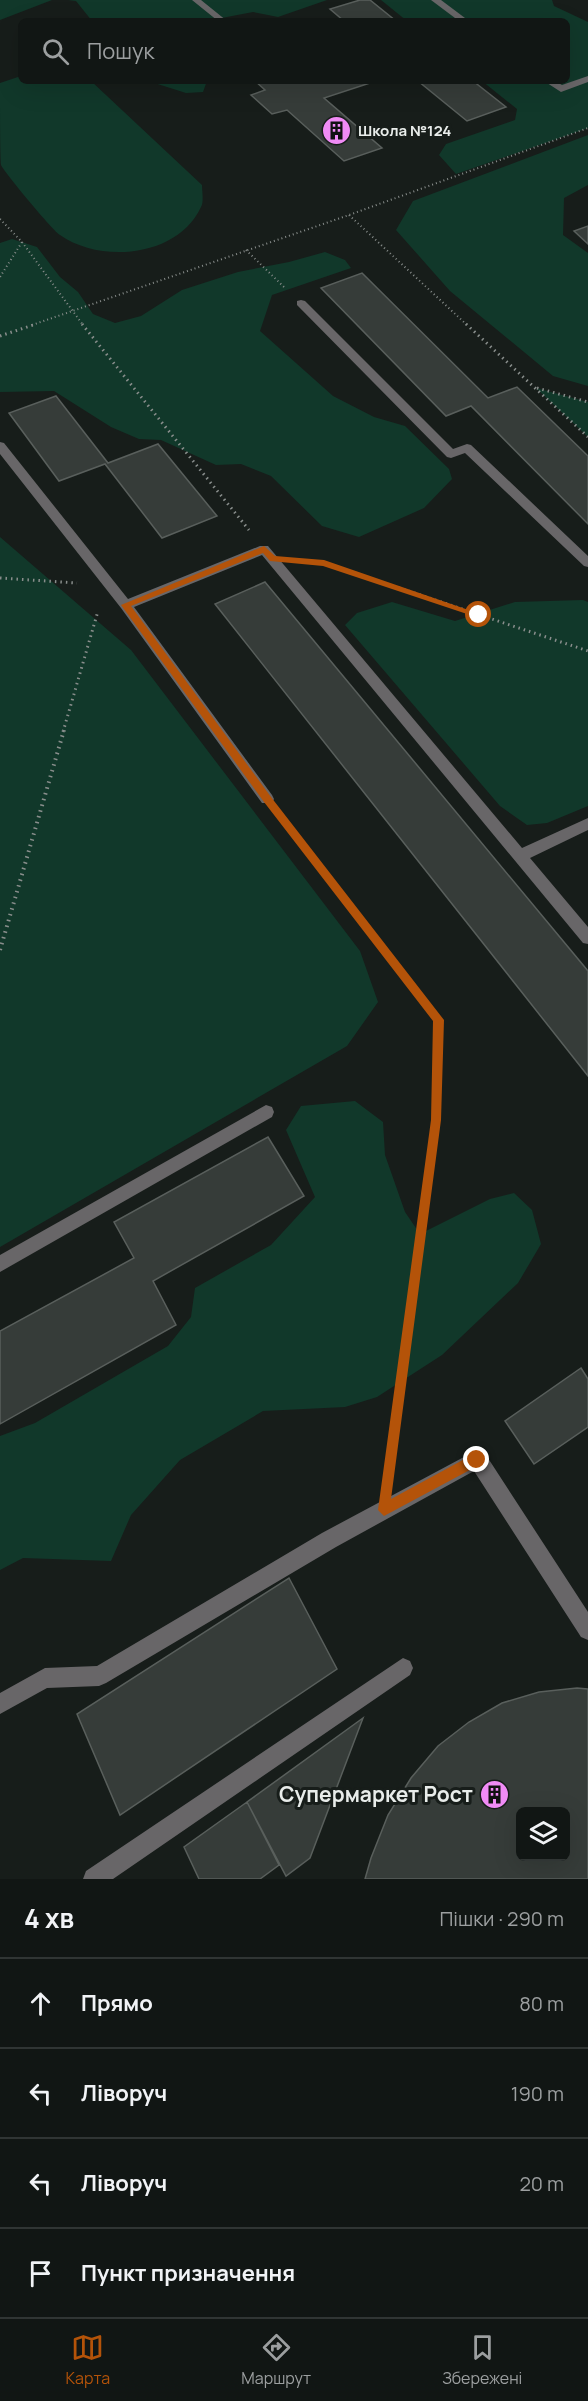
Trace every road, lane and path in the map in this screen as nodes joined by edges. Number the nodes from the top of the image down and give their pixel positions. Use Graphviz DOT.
graph roads {
  1 [pos="196,0"];
  2 [pos="435,0"];
  3 [pos="219,18"];
  4 [pos="461,18"];
  5 [pos="588,79"];
  6 [pos="554,84"];
  7 [pos="588,128"];
  8 [pos="349,214"];
  9 [pos="0,219"];
  10 [pos="22,242"];
  11 [pos="246,250"];
  12 [pos="0,277"];
  13 [pos="301,303"];
  14 [pos="72,311"];
  15 [pos="0,336"];
  16 [pos="536,388"];
  17 [pos="588,402"];
  18 [pos="588,436"];
  19 [pos="0,446"];
  20 [pos="268,554"];
  21 [pos="588,563"];
  22 [pos="0,578"];
  23 [pos="106,583"];
  24 [pos="126,605"];
  25 [pos="588,651"];
  26 [pos="267,800"];
  27 [pos="588,824"];
  28 [pos="521,855"];
  29 [pos="588,938"];
  30 [pos="0,950"];
  31 [pos="266,1112"];
  32 [pos="0,1263"];
  33 [pos="384,1510"];
  34 [pos="588,1630"];
  35 [pos="403,1668"];
  36 [pos="0,1704"];
  37 [pos="94,1879"];
  1 -- 3 [label="lane"];
  2 -- 4 [label="lane"];
  5 -- 6 [label="lane"];
  7 -- 8 [label="path"];
  8 -- 11 [label="path"];
  8 -- 16 [label="path"];
  9 -- 10 [label="path"];
  10 -- 12 [label="path"];
  10 -- 14 [label="path"];
  11 -- 13 [label="path"];
  11 -- 14 [label="path"];
  13 -- 21 [label="lane"];
  14 -- 15 [label="path"];
  14 -- 20 [label="path"];
  16 -- 17 [label="path"];
  16 -- 18 [label="path"];
  19 -- 23 [label="lane"];
  20 -- 24 [label="lane"];
  20 -- 25 [label="path"];
  20 -- 28 [label="lane"];
  22 -- 23 [label="path"];
  23 -- 24 [label="lane"];
  23 -- 30 [label="path"];
  24 -- 26 [label="lane"];
  26 -- 33 [label="path"];
  27 -- 28 [label="lane"];
  28 -- 29 [label="lane"];
  31 -- 32 [label="lane"];
  33 -- 34 [label="lane"];
  33 -- 36 [label="lane"];
  35 -- 37 [label="lane"];
}
